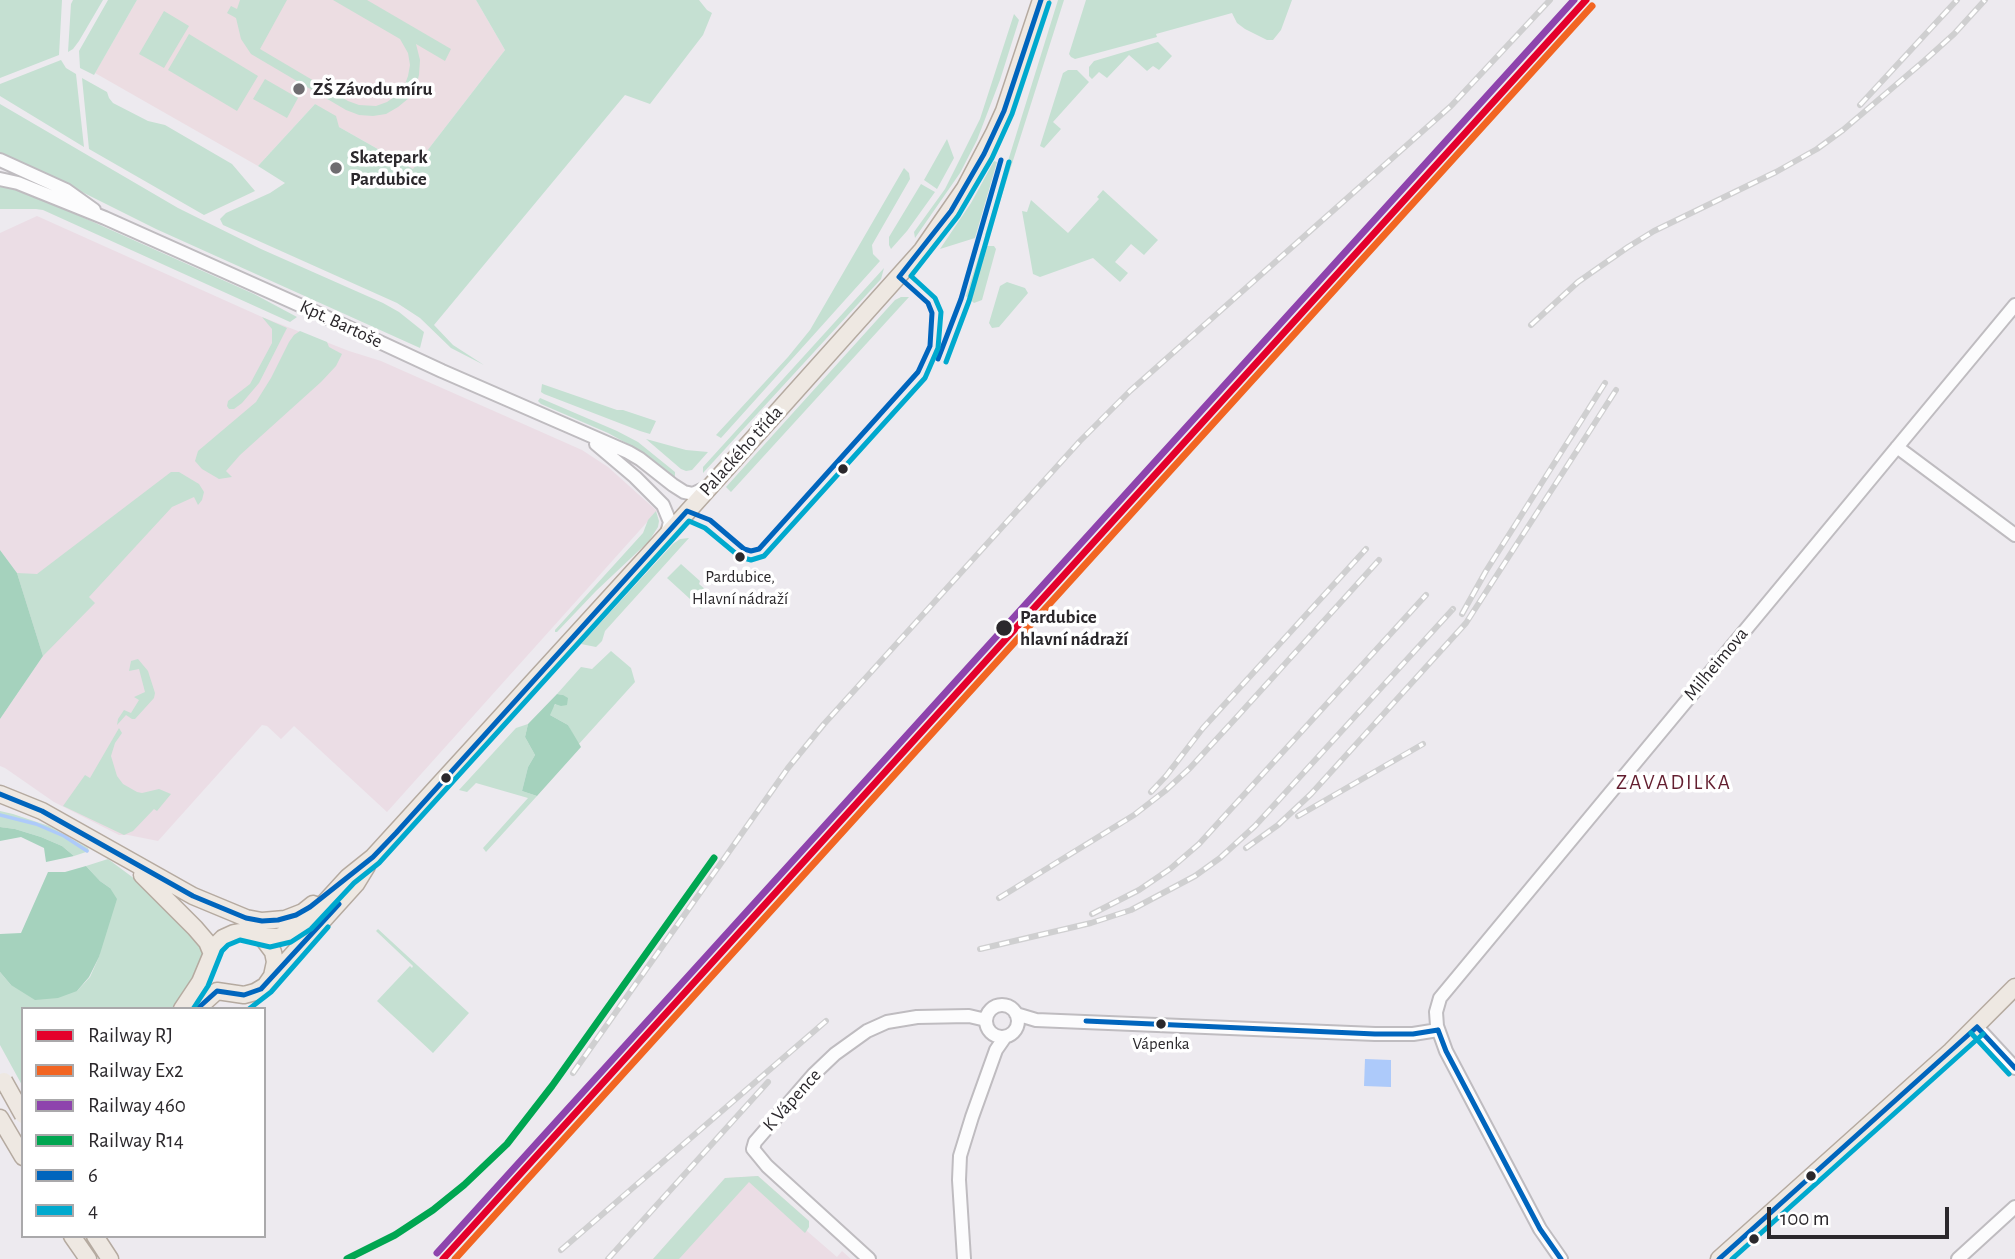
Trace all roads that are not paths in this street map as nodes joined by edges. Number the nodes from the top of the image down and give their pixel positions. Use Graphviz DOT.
graph roads {
  1 [pos="1041,0"];
  2 [pos="0,160"];
  3 [pos="0,169"];
  4 [pos="0,179"];
  5 [pos="105,218"];
  6 [pos="2013,311"];
  7 [pos="575,430"];
  8 [pos="1897,447"];
  9 [pos="673,485"];
  10 [pos="710,485"];
  11 [pos="660,500"];
  12 [pos="687,511"];
  13 [pos="2015,535"];
  14 [pos="665,537"];
  15 [pos="0,794"];
  16 [pos="0,805"];
  17 [pos="82,833"];
  18 [pos="373,857"];
  19 [pos="125,858"];
  20 [pos="348,877"];
  21 [pos="164,881"];
  22 [pos="257,935"];
  23 [pos="212,956"];
  24 [pos="269,981"];
  25 [pos="2015,987"];
  26 [pos="228,992"];
  27 [pos="182,1007"];
  28 [pos="199,1007"];
  29 [pos="1017,1019"];
  30 [pos="986,1020"];
  31 [pos="1977,1027"];
  32 [pos="1438,1030"];
  33 [pos="1000,1036"];
  34 [pos="2015,1068"];
  35 [pos="2,1078"];
  36 [pos="21,1107"];
  37 [pos="21,1111"];
  38 [pos="0,1112"];
  39 [pos="0,1118"];
  40 [pos="21,1154"];
  41 [pos="2015,1207"];
  42 [pos="73,1238"];
  43 [pos="96,1238"];
  44 [pos="1556,1257"];
  45 [pos="88,1259"];
  46 [pos="110,1259"];
  47 [pos="869,1259"];
  48 [pos="964,1259"];
  49 [pos="1719,1259"];
  50 [pos="1958,1259"];
  1 -- 10 [label="main road, Palackého třída"];
  2 -- 5 [label="street, Kpt. Bartoše"];
  3 -- 5 [label="street, Kpt. Bartoše"];
  4 -- 5 [label="street, Kpt. Bartoše"];
  5 -- 7 [label="street, Kpt. Bartoše"];
  6 -- 8 [label="street, Milheimova"];
  7 -- 9 [label="street, Kpt. Bartoše"];
  7 -- 11 [label="street, Kpt. Bartoše"];
  8 -- 13 [label="street"];
  8 -- 32 [label="street, Milheimova"];
  9 -- 10 [label="street"];
  9 -- 12 [label="street, Kpt. Bartoše"];
  10 -- 12 [label="main road, Palackého třída"];
  11 -- 12 [label="street, Kpt. Bartoše"];
  11 -- 14 [label="street"];
  12 -- 14 [label="main road, Palackého třída"];
  14 -- 18 [label="main road, Palackého třída"];
  15 -- 17 [label="main road"];
  16 -- 17 [label="main road"];
  17 -- 19 [label="main road"];
  18 -- 20 [label="main road, Palackého třída"];
  18 -- 24 [label="main road, Palackého třída"];
  19 -- 21 [label="main road"];
  19 -- 23 [label="main road"];
  20 -- 21 [label="main road"];
  20 -- 22 [label="main road, Palackého třída"];
  21 -- 22 [label="main road"];
  22 -- 23 [label="main road"];
  22 -- 24 [label="main road"];
  23 -- 26 [label="main road"];
  23 -- 27 [label="main road"];
  24 -- 26 [label="main road"];
  25 -- 31 [label="main road"];
  26 -- 28 [label="main road"];
  29 -- 30 [label="street, K Vápence"];
  29 -- 32 [label="street, K Vápence"];
  29 -- 33 [label="street"];
  30 -- 33 [label="street"];
  30 -- 47 [label="street, K Vápence"];
  31 -- 34 [label="street"];
  31 -- 49 [label="main road"];
  32 -- 44 [label="street"];
  33 -- 48 [label="street"];
  35 -- 37 [label="main road, bridge"];
  36 -- 38 [label="main road"];
  39 -- 40 [label="main road"];
  41 -- 50 [label="street"];
  42 -- 45 [label="main road"];
  43 -- 46 [label="main road"];
}
